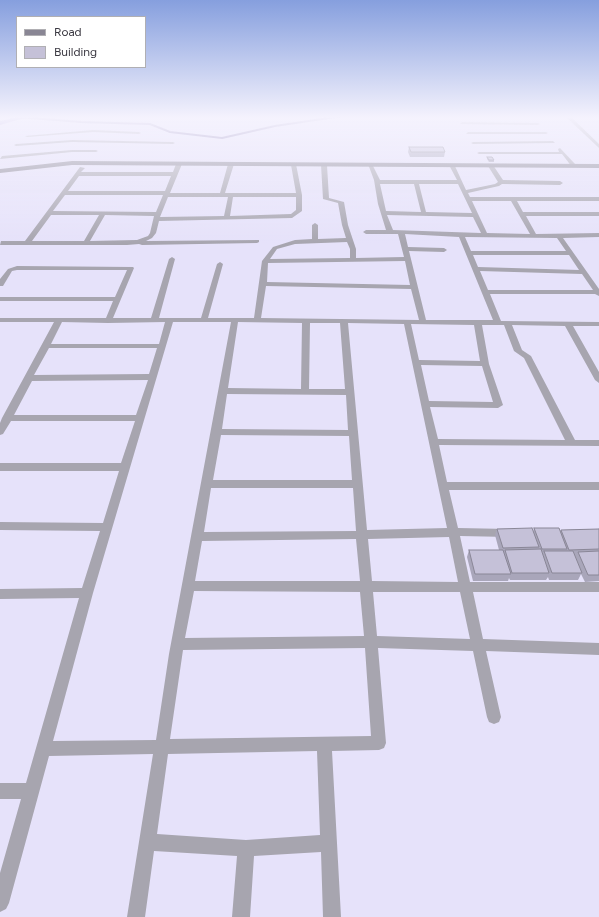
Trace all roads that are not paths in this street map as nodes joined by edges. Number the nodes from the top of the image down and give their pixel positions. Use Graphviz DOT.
graph roads {
  1 [pos="72,159"];
  2 [pos="483,159"];
  3 [pos="568,159"];
  4 [pos="72,163"];
  5 [pos="179,164"];
  6 [pos="231,164"];
  7 [pos="294,165"];
  8 [pos="324,165"];
  9 [pos="370,165"];
  10 [pos="452,165"];
  11 [pos="488,166"];
  12 [pos="574,166"];
  13 [pos="599,166"];
  14 [pos="0,171"];
  15 [pos="175,174"];
  16 [pos="377,182"];
  17 [pos="416,182"];
  18 [pos="459,182"];
  19 [pos="501,182"];
  20 [pos="560,183"];
  21 [pos="464,192"];
  22 [pos="64,193"];
  23 [pos="166,194"];
  24 [pos="222,195"];
  25 [pos="230,195"];
  26 [pos="299,195"];
  27 [pos="468,199"];
  28 [pos="513,199"];
  29 [pos="599,199"];
  30 [pos="49,213"];
  31 [pos="103,213"];
  32 [pos="384,213"];
  33 [pos="424,214"];
  34 [pos="522,214"];
  35 [pos="599,214"];
  36 [pos="475,215"];
  37 [pos="157,216"];
  38 [pos="226,218"];
  39 [pos="315,225"];
  40 [pos="366,232"];
  41 [pos="389,232"];
  42 [pos="401,233"];
  43 [pos="461,235"];
  44 [pos="485,235"];
  45 [pos="599,235"];
  46 [pos="534,236"];
  47 [pos="560,236"];
  48 [pos="350,240"];
  49 [pos="257,241"];
  50 [pos="315,241"];
  51 [pos="138,242"];
  52 [pos="1,243"];
  53 [pos="27,243"];
  54 [pos="86,244"];
  55 [pos="405,249"];
  56 [pos="444,250"];
  57 [pos="468,252"];
  58 [pos="571,253"];
  59 [pos="172,259"];
  60 [pos="407,259"];
  61 [pos="353,260"];
  62 [pos="265,261"];
  63 [pos="220,264"];
  64 [pos="476,269"];
  65 [pos="584,272"];
  66 [pos="0,284"];
  67 [pos="263,284"];
  68 [pos="414,287"];
  69 [pos="486,292"];
  70 [pos="598,293"];
  71 [pos="0,299"];
  72 [pos="117,299"];
  73 [pos="204,319"];
  74 [pos="0,320"];
  75 [pos="108,320"];
  76 [pos="154,320"];
  77 [pos="170,320"];
  78 [pos="235,320"];
  79 [pos="257,320"];
  80 [pos="59,321"];
  81 [pos="306,321"];
  82 [pos="344,321"];
  83 [pos="407,322"];
  84 [pos="423,322"];
  85 [pos="478,323"];
  86 [pos="502,323"];
  87 [pos="568,324"];
  88 [pos="599,324"];
  89 [pos="46,346"];
  90 [pos="162,346"];
  91 [pos="416,362"];
  92 [pos="485,364"];
  93 [pos="153,377"];
  94 [pos="29,378"];
  95 [pos="599,380"];
  96 [pos="224,391"];
  97 [pos="305,391"];
  98 [pos="350,392"];
  99 [pos="425,404"];
  100 [pos="8,418"];
  101 [pos="141,418"];
  102 [pos="0,432"];
  103 [pos="216,432"];
  104 [pos="354,433"];
  105 [pos="433,442"];
  106 [pos="572,443"];
  107 [pos="599,443"];
  108 [pos="0,467"];
  109 [pos="126,467"];
  110 [pos="207,484"];
  111 [pos="358,484"];
  112 [pos="443,486"];
  113 [pos="599,486"];
  114 [pos="0,526"];
  115 [pos="107,527"];
  116 [pos="453,532"];
  117 [pos="522,533"];
  118 [pos="362,535"];
  119 [pos="197,537"];
  120 [pos="188,586"];
  121 [pos="366,586"];
  122 [pos="465,586"];
  123 [pos="599,587"];
  124 [pos="87,593"];
  125 [pos="0,594"];
  126 [pos="371,642"];
  127 [pos="178,644"];
  128 [pos="478,645"];
  129 [pos="599,649"];
  130 [pos="494,717"];
  131 [pos="324,744"];
  132 [pos="162,747"];
  133 [pos="43,749"];
  134 [pos="0,791"];
  135 [pos="31,791"];
  136 [pos="147,842"];
  137 [pos="328,843"];
  138 [pos="246,848"];
  139 [pos="0,903"];
  140 [pos="136,917"];
  141 [pos="241,917"];
  142 [pos="332,917"];
  1 -- 4 [label="street"];
  2 -- 11 [label="street"];
  3 -- 12 [label="street"];
  4 -- 5 [label="street"];
  4 -- 14 [label="street"];
  5 -- 6 [label="street"];
  5 -- 15 [label="street"];
  6 -- 7 [label="street"];
  6 -- 24 [label="street"];
  7 -- 8 [label="street"];
  7 -- 26 [label="street"];
  8 -- 9 [label="street"];
  8 -- 48 [label="street"];
  9 -- 10 [label="street"];
  9 -- 16 [label="street"];
  10 -- 11 [label="street"];
  10 -- 18 [label="street"];
  11 -- 12 [label="street"];
  11 -- 19 [label="street"];
  12 -- 13 [label="street"];
  15 -- 22 [label="street"];
  15 -- 23 [label="street"];
  16 -- 17 [label="street"];
  16 -- 32 [label="street"];
  17 -- 18 [label="street"];
  17 -- 33 [label="street"];
  18 -- 21 [label="street"];
  19 -- 20 [label="street"];
  19 -- 21 [label="street"];
  21 -- 27 [label="street"];
  22 -- 23 [label="street"];
  22 -- 30 [label="street"];
  23 -- 24 [label="street"];
  23 -- 37 [label="street"];
  24 -- 25 [label="street"];
  25 -- 26 [label="street"];
  25 -- 38 [label="street"];
  26 -- 38 [label="street"];
  27 -- 28 [label="street"];
  27 -- 36 [label="street"];
  28 -- 29 [label="street"];
  28 -- 34 [label="street"];
  30 -- 31 [label="street"];
  30 -- 53 [label="street"];
  31 -- 37 [label="street"];
  31 -- 54 [label="street"];
  32 -- 33 [label="street"];
  32 -- 41 [label="street"];
  33 -- 36 [label="street"];
  34 -- 35 [label="street"];
  34 -- 46 [label="street"];
  36 -- 44 [label="street"];
  37 -- 38 [label="street"];
  37 -- 51 [label="street"];
  39 -- 50 [label="street"];
  40 -- 41 [label="street"];
  41 -- 42 [label="street"];
  42 -- 43 [label="street"];
  42 -- 55 [label="street"];
  43 -- 44 [label="street"];
  43 -- 57 [label="street"];
  44 -- 46 [label="street"];
  45 -- 47 [label="street"];
  46 -- 47 [label="street"];
  47 -- 58 [label="street"];
  48 -- 50 [label="street"];
  48 -- 61 [label="street"];
  49 -- 51 [label="street"];
  50 -- 62 [label="street"];
  51 -- 54 [label="street"];
  52 -- 53 [label="street"];
  53 -- 54 [label="street"];
  55 -- 56 [label="street"];
  55 -- 60 [label="street"];
  57 -- 58 [label="street"];
  57 -- 64 [label="street"];
  58 -- 65 [label="street"];
  59 -- 76 [label="street"];
  60 -- 61 [label="street"];
  60 -- 68 [label="street"];
  61 -- 62 [label="street"];
  62 -- 67 [label="street"];
  63 -- 73 [label="street"];
  64 -- 65 [label="street"];
  64 -- 69 [label="street"];
  65 -- 70 [label="street"];
  66 -- 72 [label="street"];
  67 -- 68 [label="street"];
  67 -- 79 [label="street"];
  68 -- 84 [label="street"];
  69 -- 70 [label="street"];
  69 -- 86 [label="street"];
  71 -- 72 [label="street"];
  72 -- 75 [label="street"];
  73 -- 77 [label="street"];
  73 -- 78 [label="street"];
  74 -- 80 [label="street"];
  75 -- 76 [label="street"];
  75 -- 80 [label="street"];
  76 -- 77 [label="street"];
  77 -- 90 [label="street"];
  78 -- 79 [label="street"];
  78 -- 96 [label="street"];
  79 -- 81 [label="street"];
  80 -- 89 [label="street"];
  81 -- 82 [label="street"];
  81 -- 97 [label="street"];
  82 -- 83 [label="street"];
  82 -- 98 [label="street"];
  83 -- 84 [label="street"];
  83 -- 91 [label="street"];
  84 -- 85 [label="street"];
  85 -- 86 [label="street"];
  85 -- 92 [label="street"];
  86 -- 87 [label="street"];
  86 -- 106 [label="street"];
  87 -- 88 [label="street"];
  87 -- 95 [label="street"];
  89 -- 90 [label="street"];
  89 -- 94 [label="street"];
  90 -- 93 [label="street"];
  91 -- 92 [label="street"];
  91 -- 99 [label="street"];
  92 -- 99 [label="street"];
  93 -- 94 [label="street"];
  93 -- 101 [label="street"];
  94 -- 100 [label="street"];
  96 -- 97 [label="street"];
  96 -- 103 [label="street"];
  97 -- 98 [label="street"];
  98 -- 104 [label="street"];
  99 -- 105 [label="street"];
  100 -- 101 [label="street"];
  100 -- 102 [label="street"];
  101 -- 109 [label="street"];
  103 -- 104 [label="street"];
  103 -- 110 [label="street"];
  104 -- 111 [label="street"];
  105 -- 106 [label="street"];
  105 -- 112 [label="street"];
  106 -- 107 [label="street"];
  108 -- 109 [label="street"];
  109 -- 115 [label="street"];
  110 -- 111 [label="street"];
  110 -- 119 [label="street"];
  111 -- 118 [label="street"];
  112 -- 113 [label="street"];
  112 -- 116 [label="street"];
  114 -- 115 [label="street"];
  115 -- 124 [label="street"];
  116 -- 117 [label="street"];
  116 -- 118 [label="street"];
  116 -- 122 [label="street"];
  118 -- 119 [label="street"];
  118 -- 121 [label="street"];
  119 -- 120 [label="street"];
  120 -- 121 [label="street"];
  120 -- 127 [label="street"];
  121 -- 122 [label="street"];
  121 -- 126 [label="street"];
  122 -- 123 [label="street"];
  122 -- 128 [label="street"];
  124 -- 125 [label="street"];
  124 -- 133 [label="street"];
  126 -- 127 [label="street"];
  126 -- 128 [label="street"];
  126 -- 131 [label="street"];
  127 -- 132 [label="street"];
  128 -- 129 [label="street"];
  128 -- 130 [label="street"];
  131 -- 132 [label="street"];
  131 -- 137 [label="street"];
  132 -- 133 [label="street"];
  132 -- 136 [label="street"];
  133 -- 135 [label="street"];
  134 -- 135 [label="street"];
  135 -- 139 [label="street"];
  136 -- 138 [label="street"];
  136 -- 140 [label="street"];
  137 -- 138 [label="street"];
  137 -- 142 [label="street"];
  138 -- 141 [label="street"];
}
